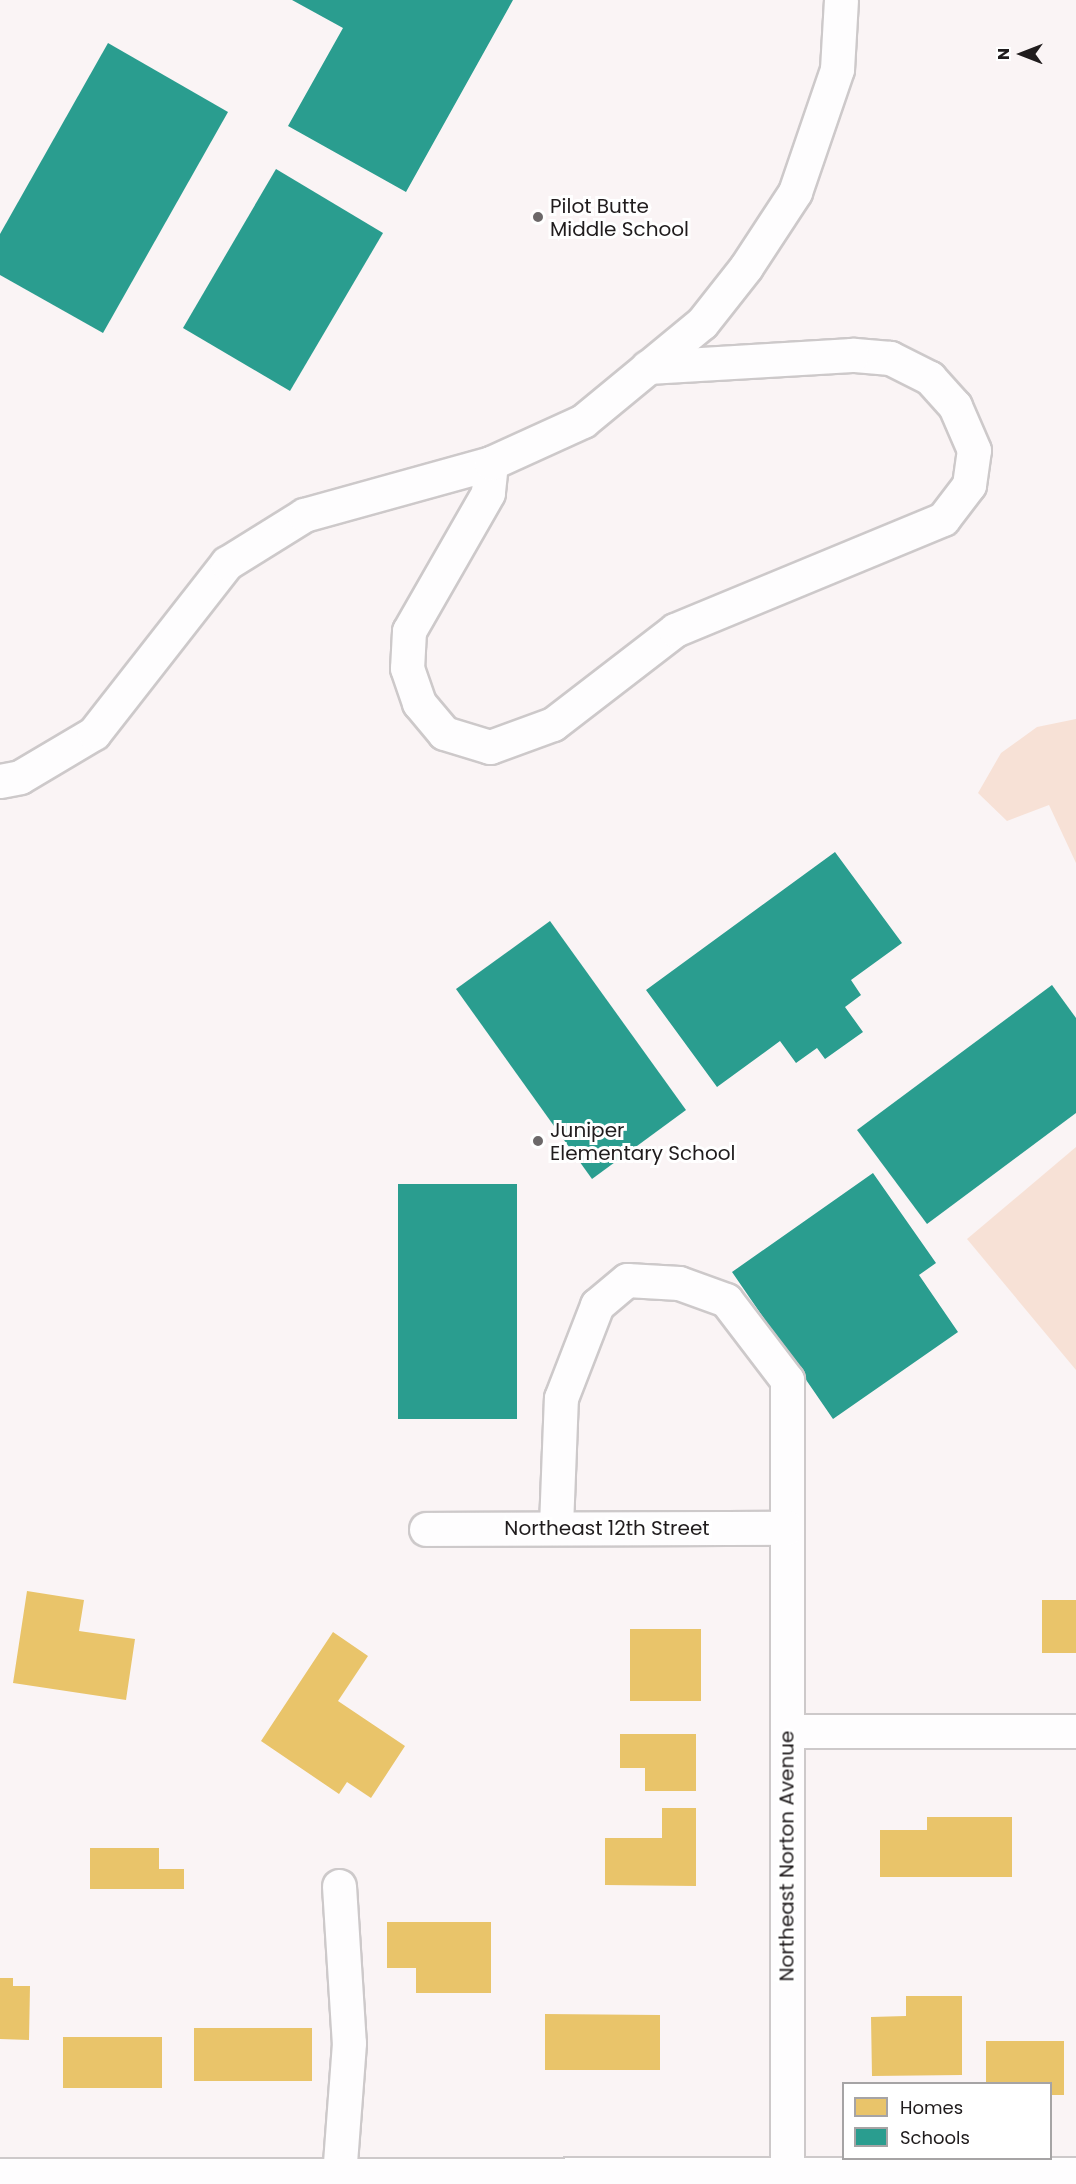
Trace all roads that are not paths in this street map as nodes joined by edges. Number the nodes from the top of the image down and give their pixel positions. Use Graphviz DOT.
graph roads {
  1 [pos="841,0"];
  2 [pos="647,368"];
  3 [pos="491,463"];
  4 [pos="0,781"];
  5 [pos="556,1526"];
  6 [pos="787,1528"];
  7 [pos="426,1529"];
  8 [pos="787,1731"];
  9 [pos="1076,1731"];
  10 [pos="339,1886"];
  11 [pos="1076,2174"];
  12 [pos="0,2175"];
  13 [pos="339,2175"];
  14 [pos="787,2179"];
  1 -- 2 [label="street"];
  2 -- 3 [label="street"];
  2 -- 3 [label="street"];
  3 -- 4 [label="street"];
  5 -- 6 [label="street, Northeast 12th Street"];
  5 -- 6 [label="street, Northeast Norton Avenue"];
  5 -- 7 [label="street, Northeast 12th Street"];
  6 -- 8 [label="street, Northeast Norton Avenue"];
  8 -- 9 [label="street"];
  8 -- 14 [label="street, Northeast Norton Avenue"];
  10 -- 13 [label="street"];
  11 -- 14 [label="street"];
  12 -- 13 [label="street"];
  13 -- 14 [label="street"];
}
